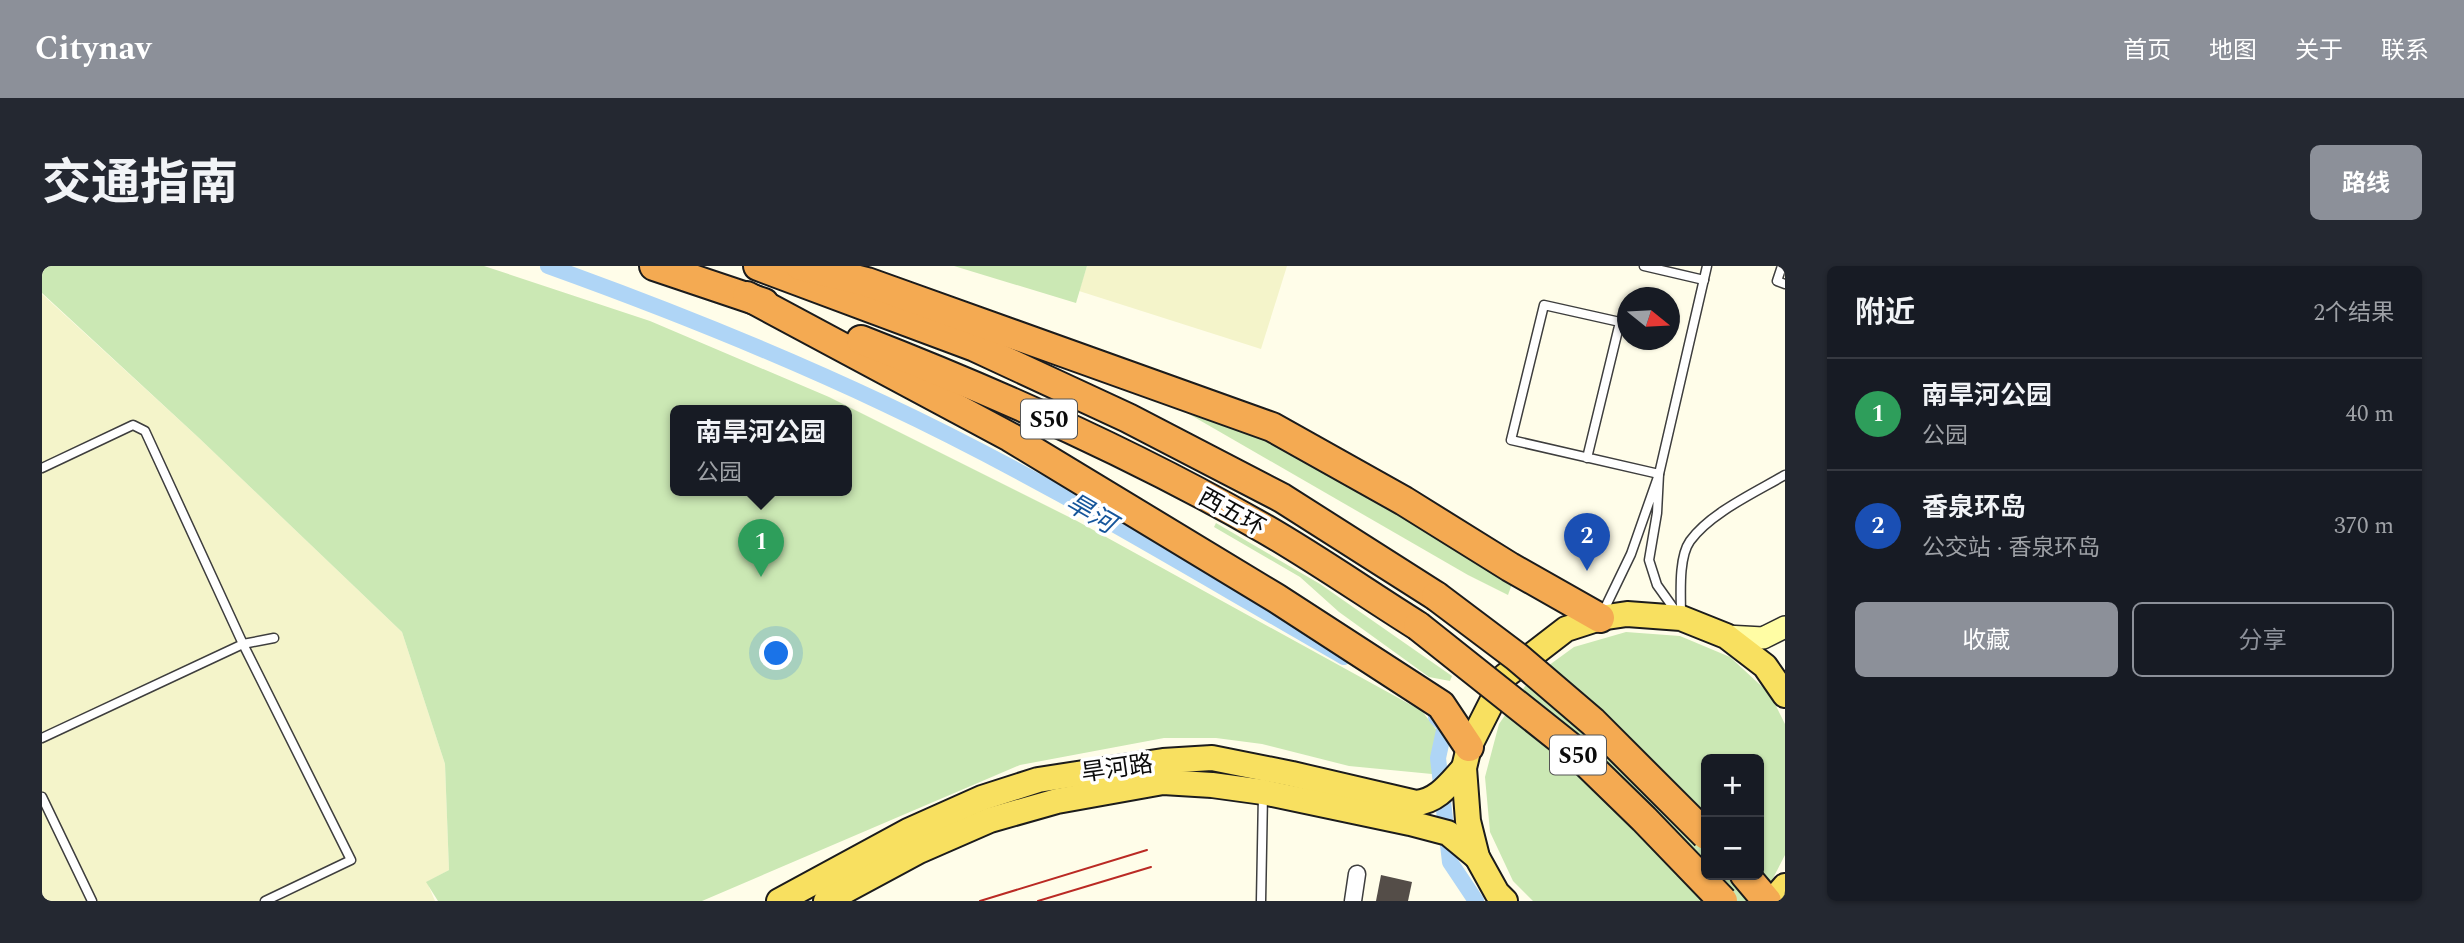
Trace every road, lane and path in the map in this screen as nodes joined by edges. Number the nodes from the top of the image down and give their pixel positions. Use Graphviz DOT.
graph roads {
  1 [pos="654,266"];
  2 [pos="758,266"];
  3 [pos="800,266"];
  4 [pos="1644,266"];
  5 [pos="1707,266"];
  6 [pos="1782,266"];
  7 [pos="1704,280"];
  8 [pos="1785,284"];
  9 [pos="747,296"];
  10 [pos="1587,458"];
  11 [pos="42,468"];
  12 [pos="1659,474"];
  13 [pos="1785,475"];
  14 [pos="1600,618"];
  15 [pos="1681,618"];
  16 [pos="1785,627"];
  17 [pos="1726,636"];
  18 [pos="274,638"];
  19 [pos="243,644"];
  20 [pos="1785,695"];
  21 [pos="42,738"];
  22 [pos="1466,757"];
  23 [pos="1263,792"];
  24 [pos="42,797"];
  25 [pos="1701,830"];
  26 [pos="1477,857"];
  27 [pos="1357,874"];
  28 [pos="1749,880"];
  29 [pos="1785,886"];
  30 [pos="92,901"];
  31 [pos="265,901"];
  32 [pos="779,901"];
  33 [pos="825,901"];
  34 [pos="1261,901"];
  35 [pos="1353,901"];
  36 [pos="1506,901"];
  37 [pos="1723,901"];
  38 [pos="1767,901"];
  39 [pos="1772,901"];
  1 -- 9 [label="highway, 西五环 / S50"];
  2 -- 25 [label="highway, 西五环 / S50, bridge"];
  3 -- 14 [label="highway"];
  4 -- 7 [label="lane"];
  5 -- 7 [label="lane"];
  6 -- 8 [label="lane"];
  7 -- 12 [label="lane"];
  9 -- 22 [label="highway"];
  9 -- 37 [label="highway, 西五环 / S50, bridge"];
  10 -- 10 [label="lane"];
  10 -- 12 [label="lane"];
  11 -- 19 [label="lane"];
  12 -- 14 [label="lane"];
  12 -- 15 [label="lane"];
  13 -- 15 [label="lane"];
  14 -- 15 [label="main road, 旱河路"];
  14 -- 22 [label="main road, 旱河路"];
  15 -- 17 [label="main road, 旱河路"];
  16 -- 17 [label="street"];
  17 -- 20 [label="main road, 旱河路"];
  18 -- 19 [label="lane"];
  19 -- 21 [label="lane"];
  19 -- 31 [label="lane"];
  22 -- 26 [label="main road"];
  22 -- 32 [label="main road, 旱河路"];
  23 -- 26 [label="main road, 旱河路"];
  23 -- 33 [label="main road, 旱河路"];
  23 -- 34 [label="lane"];
  24 -- 30 [label="lane"];
  26 -- 36 [label="main road"];
  27 -- 35 [label="street"];
  28 -- 38 [label="highway"];
  29 -- 39 [label="main road"];
}
